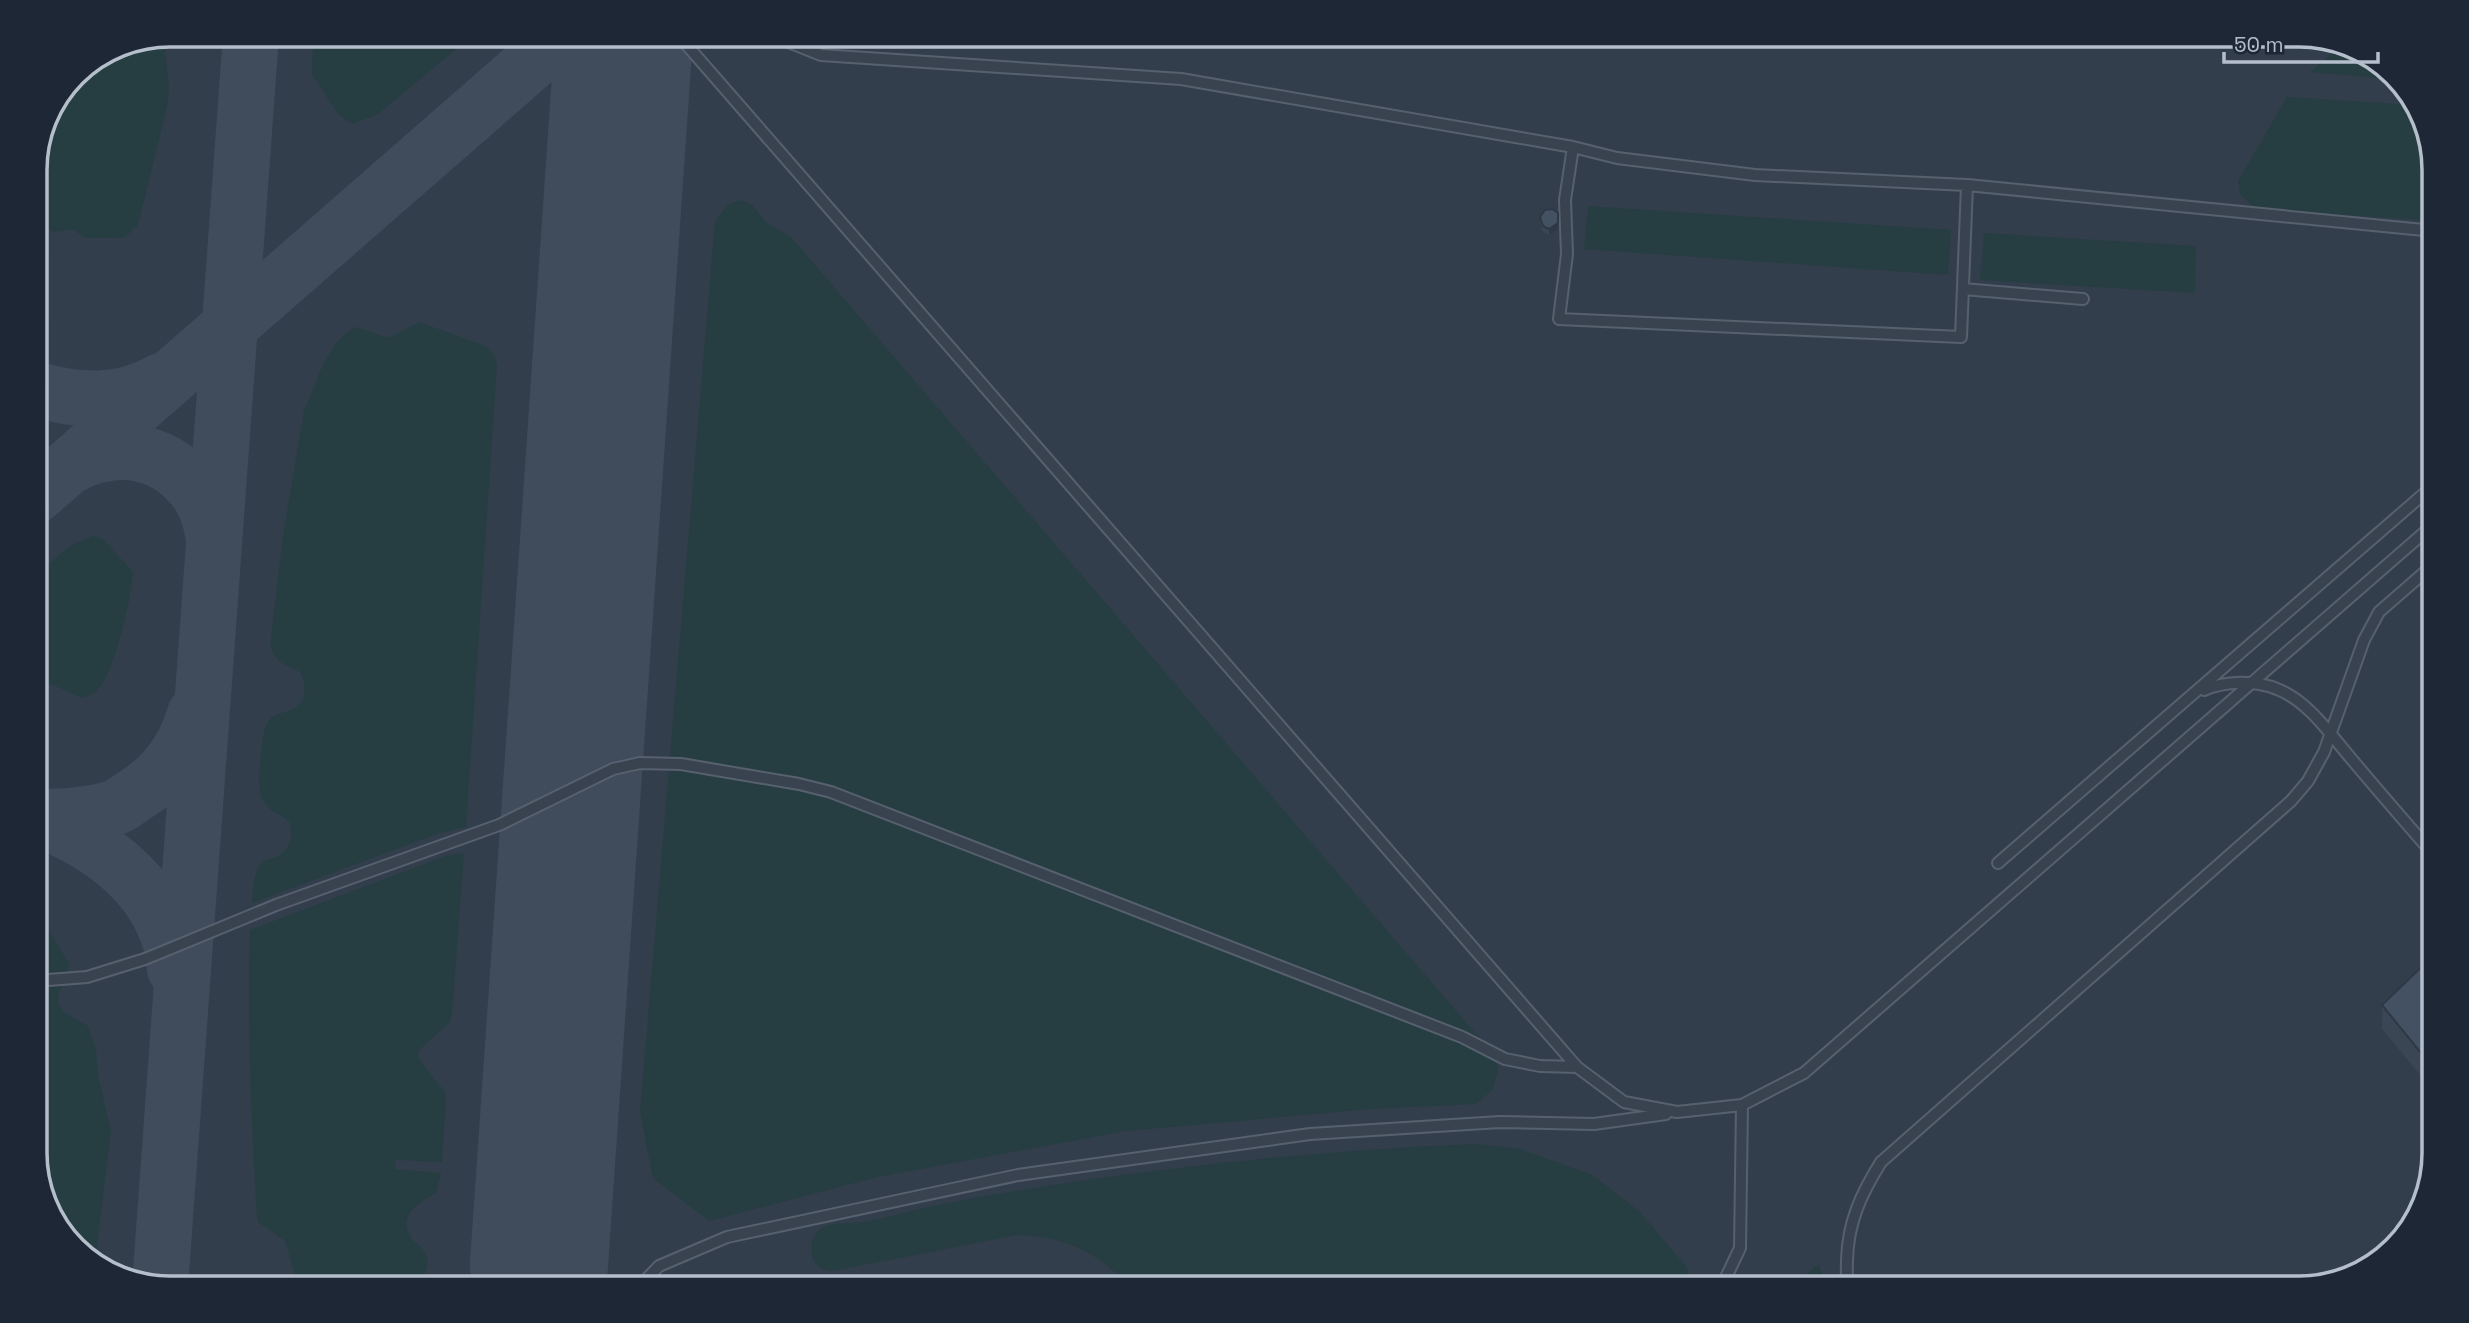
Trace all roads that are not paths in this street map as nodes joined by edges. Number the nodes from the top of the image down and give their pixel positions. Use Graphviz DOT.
graph roads {
  1 [pos="689,48"];
  2 [pos="803,48"];
  3 [pos="1573,147"];
  4 [pos="1967,185"];
  5 [pos="2421,230"];
  6 [pos="1963,289"];
  7 [pos="2083,299"];
  8 [pos="2421,496"];
  9 [pos="2421,535"];
  10 [pos="2421,575"];
  11 [pos="2253,683"];
  12 [pos="2194,694"];
  13 [pos="2330,735"];
  14 [pos="2422,841"];
  15 [pos="1998,863"];
  16 [pos="48,980"];
  17 [pos="1577,1067"];
  18 [pos="1742,1105"];
  19 [pos="1677,1112"];
  20 [pos="649,1276"];
  21 [pos="1727,1276"];
  22 [pos="1848,1276"];
  1 -- 17 [label="lane"];
  2 -- 3 [label="lane"];
  3 -- 4 [label="lane"];
  3 -- 6 [label="lane"];
  4 -- 5 [label="lane"];
  4 -- 6 [label="lane"];
  6 -- 7 [label="lane"];
  8 -- 12 [label="lane"];
  9 -- 11 [label="lane"];
  10 -- 13 [label="lane"];
  11 -- 12 [label="lane"];
  11 -- 13 [label="lane"];
  11 -- 18 [label="lane"];
  12 -- 15 [label="lane"];
  13 -- 14 [label="lane"];
  13 -- 22 [label="lane"];
  16 -- 17 [label="lane"];
  17 -- 19 [label="lane"];
  18 -- 19 [label="lane"];
  18 -- 21 [label="lane"];
  19 -- 20 [label="lane"];
}
